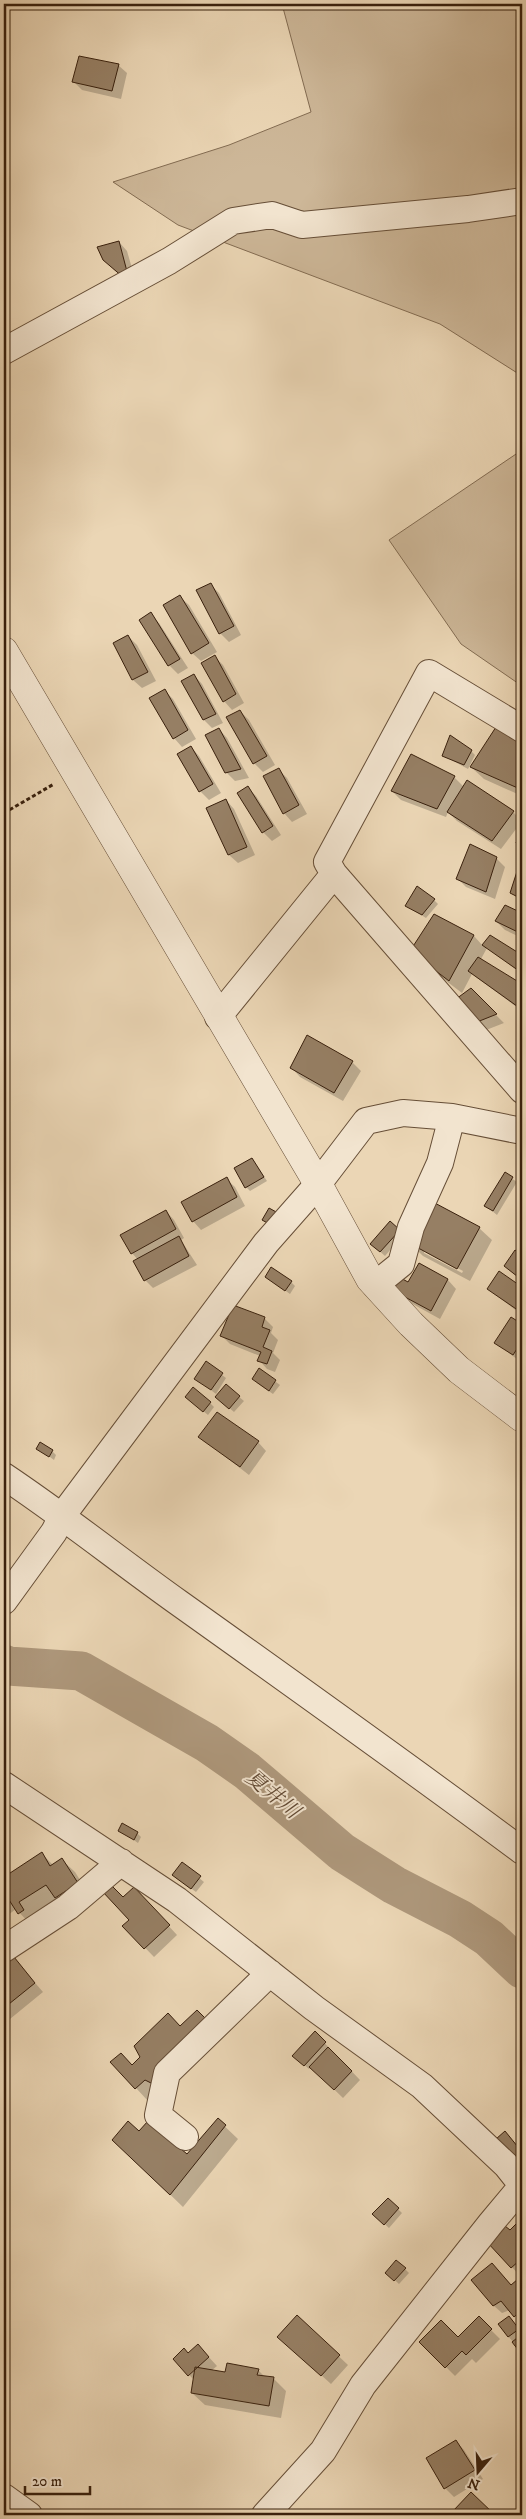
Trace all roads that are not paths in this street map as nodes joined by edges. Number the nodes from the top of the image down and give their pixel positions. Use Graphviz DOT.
graph roads {
  1 [pos="522,201"];
  2 [pos="4,351"];
  3 [pos="4,651"];
  4 [pos="522,729"];
  5 [pos="334,874"];
  6 [pos="218,1017"];
  7 [pos="522,1090"];
  8 [pos="452,1117"];
  9 [pos="522,1132"];
  10 [pos="318,1184"];
  11 [pos="375,1285"];
  12 [pos="522,1418"];
  13 [pos="4,1476"];
  14 [pos="58,1524"];
  15 [pos="4,1601"];
  16 [pos="4,1784"];
  17 [pos="522,1851"];
  18 [pos="121,1862"];
  19 [pos="4,1949"];
  20 [pos="270,1973"];
  21 [pos="185,2137"];
  22 [pos="522,2186"];
  23 [pos="4,2497"];
  24 [pos="29,2515"];
  25 [pos="265,2515"];
  1 -- 2 [label="street"];
  3 -- 6 [label="street"];
  4 -- 5 [label="street"];
  5 -- 6 [label="street"];
  5 -- 7 [label="street"];
  6 -- 10 [label="street"];
  8 -- 9 [label="street"];
  8 -- 10 [label="street"];
  8 -- 11 [label="street"];
  10 -- 11 [label="street"];
  10 -- 14 [label="street"];
  11 -- 12 [label="street"];
  13 -- 14 [label="street"];
  14 -- 15 [label="street"];
  14 -- 17 [label="street"];
  16 -- 18 [label="street"];
  18 -- 19 [label="street"];
  18 -- 20 [label="street"];
  20 -- 21 [label="street"];
  20 -- 22 [label="street"];
  22 -- 25 [label="street"];
  23 -- 24 [label="street"];
}
